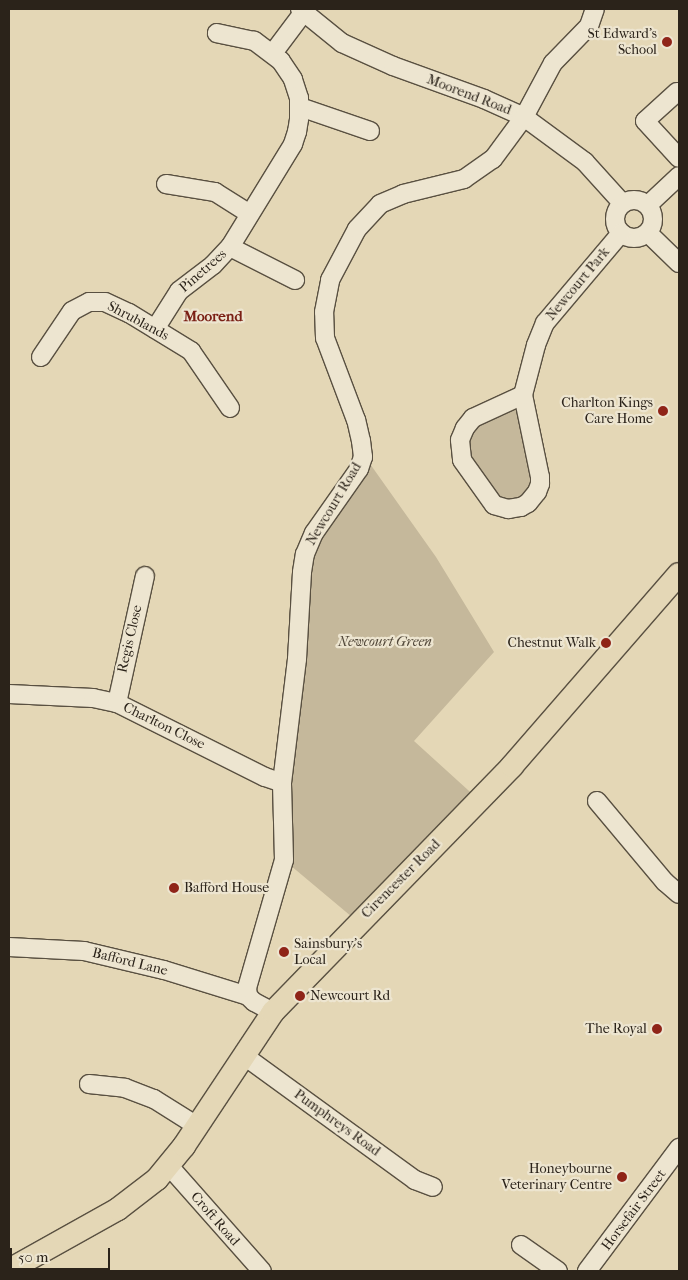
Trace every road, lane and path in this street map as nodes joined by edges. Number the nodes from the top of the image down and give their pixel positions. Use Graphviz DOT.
graph roads {
  1 [pos="594,9"];
  2 [pos="302,11"];
  3 [pos="217,33"];
  4 [pos="272,53"];
  5 [pos="678,92"];
  6 [pos="300,107"];
  7 [pos="524,117"];
  8 [pos="370,131"];
  9 [pos="679,158"];
  10 [pos="679,176"];
  11 [pos="166,184"];
  12 [pos="622,204"];
  13 [pos="648,205"];
  14 [pos="250,214"];
  15 [pos="621,233"];
  16 [pos="648,233"];
  17 [pos="230,248"];
  18 [pos="679,263"];
  19 [pos="295,280"];
  20 [pos="155,329"];
  21 [pos="41,357"];
  22 [pos="522,395"];
  23 [pos="230,408"];
  24 [pos="679,574"];
  25 [pos="145,576"];
  26 [pos="9,694"];
  27 [pos="117,703"];
  28 [pos="282,783"];
  29 [pos="597,801"];
  30 [pos="679,894"];
  31 [pos="9,947"];
  32 [pos="248,996"];
  33 [pos="273,1012"];
  34 [pos="243,1055"];
  35 [pos="89,1084"];
  36 [pos="197,1126"];
  37 [pos="679,1148"];
  38 [pos="169,1166"];
  39 [pos="432,1187"];
  40 [pos="521,1245"];
  41 [pos="9,1270"];
  42 [pos="262,1271"];
  43 [pos="558,1271"];
  44 [pos="587,1271"];
  1 -- 7 [label="street, Newcourt Road"];
  2 -- 4 [label="street"];
  2 -- 7 [label="street, Moorend Road"];
  3 -- 4 [label="street, Pinetrees"];
  4 -- 6 [label="street, Pinetrees"];
  5 -- 9 [label="street"];
  6 -- 8 [label="street"];
  6 -- 14 [label="street, Pinetrees"];
  7 -- 12 [label="street, Moorend Road"];
  7 -- 28 [label="street, Newcourt Road"];
  10 -- 13 [label="street"];
  11 -- 14 [label="street"];
  12 -- 13 [label="street"];
  12 -- 15 [label="street"];
  13 -- 16 [label="street"];
  14 -- 17 [label="street, Pinetrees"];
  15 -- 16 [label="street"];
  15 -- 22 [label="street, Newcourt Park"];
  16 -- 18 [label="street"];
  17 -- 19 [label="street"];
  17 -- 20 [label="street, Pinetrees"];
  20 -- 21 [label="street, Shrublands"];
  20 -- 23 [label="street, Shrublands"];
  22 -- 22 [label="street, Newcourt Park"];
  24 -- 33 [label="main road, Cirencester Road"];
  25 -- 27 [label="street, Regis Close"];
  26 -- 27 [label="street, Charlton Close"];
  27 -- 28 [label="street, Charlton Close"];
  28 -- 32 [label="street, Newcourt Road"];
  29 -- 30 [label="street"];
  31 -- 32 [label="street, Bafford Lane"];
  32 -- 33 [label="street"];
  33 -- 34 [label="main road, Cirencester Road"];
  34 -- 36 [label="main road, Cirencester Road"];
  34 -- 39 [label="street, Pumphreys Road"];
  35 -- 36 [label="street"];
  36 -- 38 [label="main road, Cirencester Road"];
  37 -- 44 [label="street, Horsefair Street"];
  38 -- 41 [label="main road, Cirencester Road"];
  38 -- 42 [label="street, Croft Road"];
  40 -- 43 [label="street"];
}
